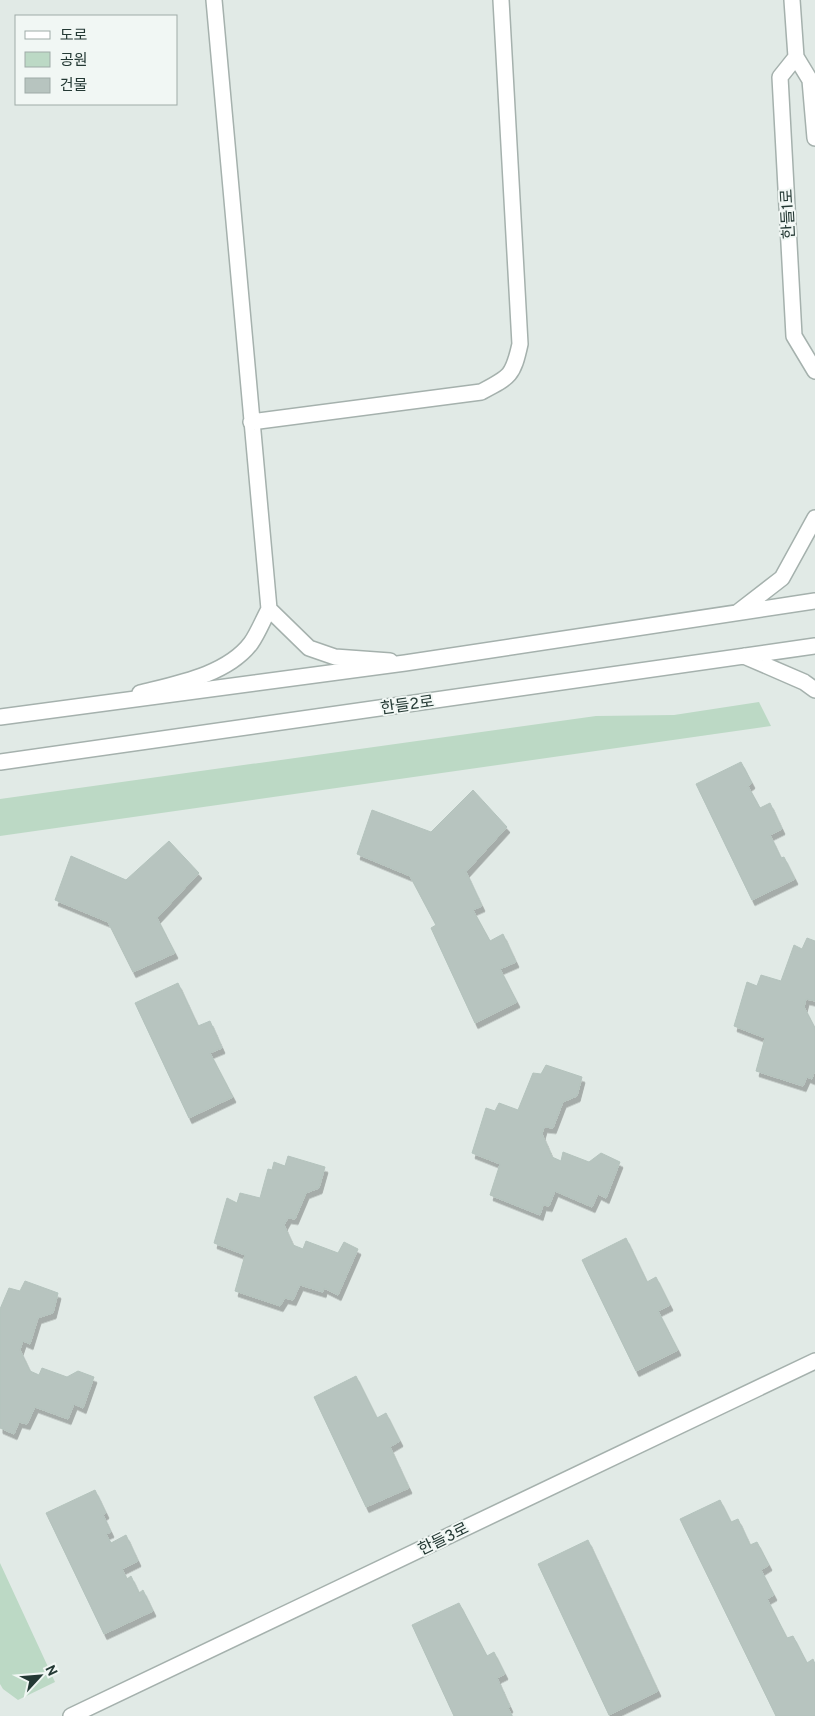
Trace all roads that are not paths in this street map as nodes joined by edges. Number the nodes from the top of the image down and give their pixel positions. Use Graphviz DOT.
graph roads {
  1 [pos="214,0"];
  2 [pos="501,0"];
  3 [pos="792,0"];
  4 [pos="796,57"];
  5 [pos="815,138"];
  6 [pos="815,371"];
  7 [pos="251,422"];
  8 [pos="815,518"];
  9 [pos="815,601"];
  10 [pos="269,609"];
  11 [pos="737,613"];
  12 [pos="815,646"];
  13 [pos="742,656"];
  14 [pos="405,663"];
  15 [pos="815,690"];
  16 [pos="98,703"];
  17 [pos="0,717"];
  18 [pos="0,762"];
  19 [pos="815,1361"];
  20 [pos="71,1716"];
  1 -- 7 [label="street"];
  2 -- 7 [label="street"];
  3 -- 4 [label="street"];
  4 -- 5 [label="street"];
  4 -- 6 [label="street, 한들1로"];
  7 -- 10 [label="street"];
  8 -- 11 [label="street"];
  9 -- 11 [label="street"];
  10 -- 14 [label="street"];
  10 -- 16 [label="street"];
  11 -- 14 [label="street"];
  12 -- 13 [label="street, 한들2로"];
  13 -- 15 [label="street"];
  13 -- 18 [label="street, 한들2로"];
  14 -- 16 [label="street"];
  16 -- 17 [label="street"];
  19 -- 20 [label="street, 한들3로"];
}
